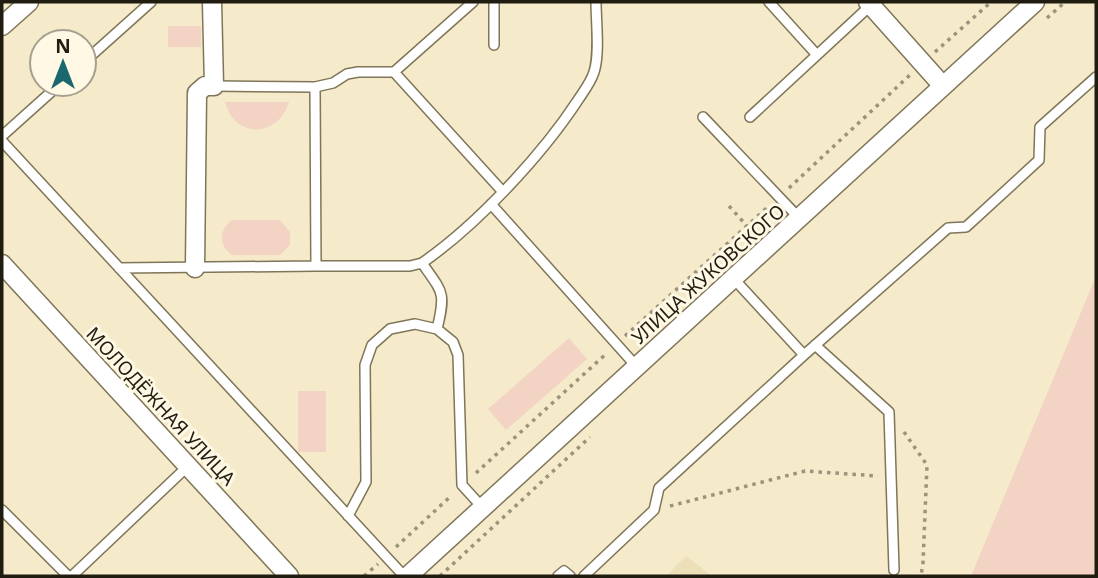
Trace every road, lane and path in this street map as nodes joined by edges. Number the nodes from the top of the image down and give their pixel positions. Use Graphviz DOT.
graph roads {
  1 [pos="29,2"];
  2 [pos="151,2"];
  3 [pos="212,2"];
  4 [pos="473,2"];
  5 [pos="494,2"];
  6 [pos="596,2"];
  7 [pos="769,2"];
  8 [pos="990,2"];
  9 [pos="1035,2"];
  10 [pos="869,3"];
  11 [pos="2,26"];
  12 [pos="494,45"];
  13 [pos="98,49"];
  14 [pos="817,55"];
  15 [pos="923,63"];
  16 [pos="394,72"];
  17 [pos="1096,77"];
  18 [pos="214,86"];
  19 [pos="943,86"];
  20 [pos="315,87"];
  21 [pos="44,98"];
  22 [pos="703,117"];
  23 [pos="750,117"];
  24 [pos="2,136"];
  25 [pos="2,141"];
  26 [pos="503,192"];
  27 [pos="779,197"];
  28 [pos="491,204"];
  29 [pos="729,206"];
  30 [pos="800,219"];
  31 [pos="747,226"];
  32 [pos="422,263"];
  33 [pos="2,264"];
  34 [pos="316,267"];
  35 [pos="119,268"];
  36 [pos="195,268"];
  37 [pos="734,279"];
  38 [pos="437,329"];
  39 [pos="616,344"];
  40 [pos="815,345"];
  41 [pos="804,355"];
  42 [pos="637,367"];
  43 [pos="889,411"];
  44 [pos="188,466"];
  45 [pos="891,477"];
  46 [pos="462,485"];
  47 [pos="482,508"];
  48 [pos="2,510"];
  49 [pos="654,510"];
  50 [pos="348,516"];
  51 [pos="386,556"];
  52 [pos="894,570"];
  53 [pos="70,576"];
  54 [pos="289,576"];
  55 [pos="364,576"];
  56 [pos="406,576"];
  57 [pos="558,576"];
  58 [pos="570,576"];
  59 [pos="584,576"];
  60 [pos="921,576"];
  1 -- 11 [label="street"];
  2 -- 13 [label="lane"];
  3 -- 18 [label="street"];
  4 -- 16 [label="lane"];
  5 -- 12 [label="lane"];
  6 -- 26 [label="lane"];
  7 -- 14 [label="lane"];
  8 -- 15 [label="path"];
  9 -- 19 [label="street, УЛИЦА ЖУКОВСКОГО"];
  10 -- 14 [label="lane"];
  10 -- 15 [label="street"];
  14 -- 23 [label="lane"];
  15 -- 19 [label="street"];
  15 -- 27 [label="path"];
  16 -- 20 [label="lane"];
  16 -- 26 [label="lane"];
  17 -- 40 [label="lane"];
  18 -- 20 [label="lane"];
  18 -- 36 [label="street"];
  19 -- 30 [label="street, УЛИЦА ЖУКОВСКОГО"];
  20 -- 34 [label="lane"];
  21 -- 24 [label="lane"];
  22 -- 27 [label="lane"];
  25 -- 35 [label="lane"];
  26 -- 28 [label="lane"];
  27 -- 30 [label="lane"];
  27 -- 31 [label="path"];
  28 -- 32 [label="lane"];
  28 -- 39 [label="lane"];
  29 -- 31 [label="path"];
  30 -- 37 [label="street, УЛИЦА ЖУКОВСКОГО"];
  31 -- 39 [label="path"];
  32 -- 34 [label="lane"];
  32 -- 38 [label="lane"];
  33 -- 44 [label="street, МОЛОДЁЖНАЯ УЛИЦА"];
  34 -- 36 [label="lane"];
  35 -- 36 [label="lane"];
  35 -- 50 [label="lane"];
  37 -- 41 [label="lane"];
  37 -- 42 [label="street, УЛИЦА ЖУКОВСКОГО"];
  38 -- 46 [label="lane"];
  38 -- 50 [label="lane"];
  39 -- 42 [label="lane"];
  39 -- 46 [label="path"];
  40 -- 41 [label="lane"];
  40 -- 43 [label="lane"];
  41 -- 49 [label="lane"];
  42 -- 47 [label="street, УЛИЦА ЖУКОВСКОГО"];
  43 -- 45 [label="lane"];
  43 -- 60 [label="path"];
  44 -- 53 [label="lane"];
  44 -- 54 [label="street, МОЛОДЁЖНАЯ УЛИЦА"];
  45 -- 49 [label="path"];
  45 -- 52 [label="lane"];
  46 -- 47 [label="lane"];
  46 -- 51 [label="path"];
  47 -- 56 [label="street, УЛИЦА ЖУКОВСКОГО"];
  48 -- 53 [label="lane"];
  49 -- 59 [label="lane"];
  50 -- 51 [label="lane"];
  51 -- 55 [label="path"];
  51 -- 56 [label="lane"];
  57 -- 58 [label="lane"];
}
